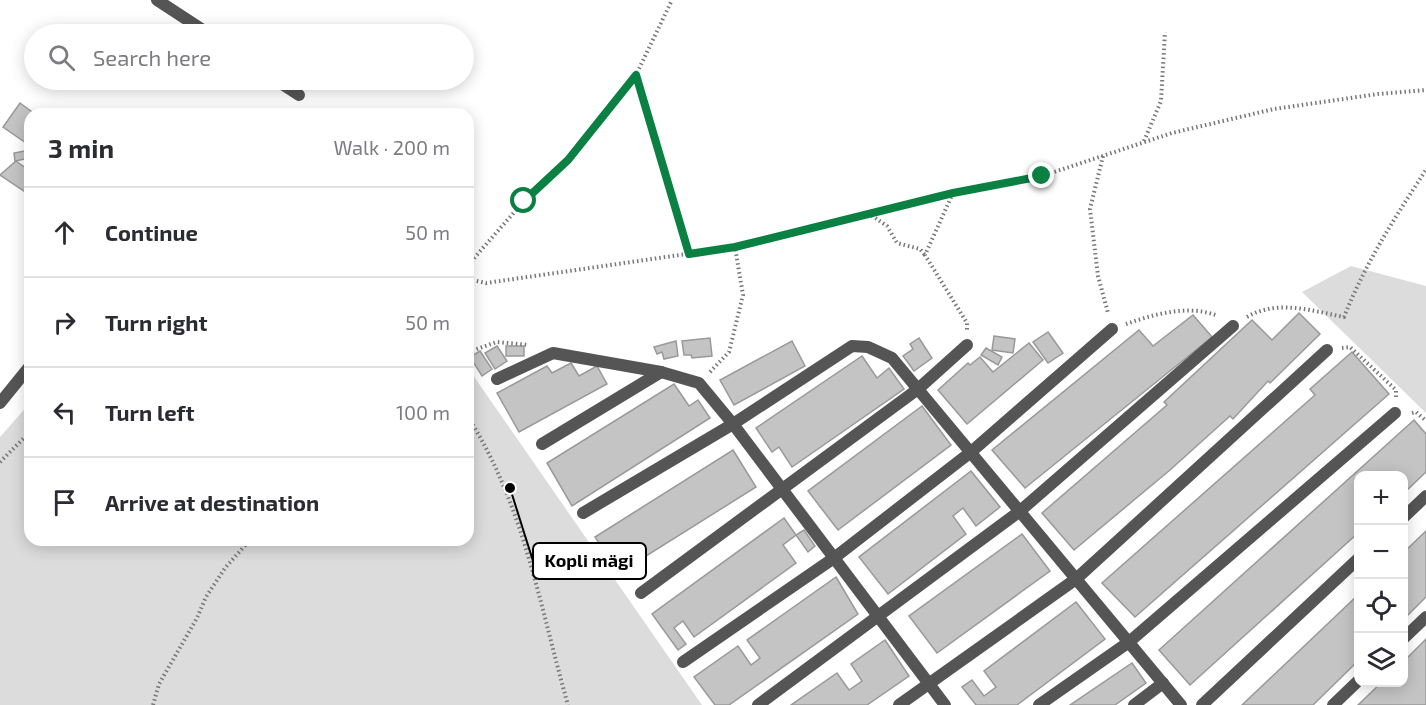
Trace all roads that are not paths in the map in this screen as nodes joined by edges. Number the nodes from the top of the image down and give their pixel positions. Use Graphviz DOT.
graph roads {
  1 [pos="157,0"];
  2 [pos="194,24"];
  3 [pos="291,90"];
  4 [pos="299,95"];
  5 [pos="1233,326"];
  6 [pos="1112,329"];
  7 [pos="967,345"];
  8 [pos="1327,350"];
  9 [pos="661,372"];
  10 [pos="24,373"];
  11 [pos="497,379"];
  12 [pos="918,389"];
  13 [pos="0,403"];
  14 [pos="1395,413"];
  15 [pos="733,424"];
  16 [pos="542,444"];
  17 [pos="970,452"];
  18 [pos="782,489"];
  19 [pos="1426,496"];
  20 [pos="1020,511"];
  21 [pos="583,513"];
  22 [pos="1408,513"];
  23 [pos="834,558"];
  24 [pos="1354,564"];
  25 [pos="1076,579"];
  26 [pos="641,594"];
  27 [pos="879,617"];
  28 [pos="1426,617"];
  29 [pos="1408,634"];
  30 [pos="1129,642"];
  31 [pos="682,662"];
  32 [pos="1163,683"];
  33 [pos="929,684"];
  34 [pos="1354,686"];
  35 [pos="758,705"];
  36 [pos="899,705"];
  37 [pos="945,705"];
  38 [pos="1039,705"];
  39 [pos="1134,705"];
  40 [pos="1181,705"];
  41 [pos="1202,705"];
  42 [pos="1333,705"];
  1 -- 2 [label="lane"];
  3 -- 4 [label="lane"];
  5 -- 20 [label="lane"];
  6 -- 17 [label="lane"];
  7 -- 12 [label="lane"];
  8 -- 25 [label="lane"];
  9 -- 11 [label="lane"];
  9 -- 15 [label="lane"];
  9 -- 16 [label="lane"];
  10 -- 13 [label="lane"];
  12 -- 15 [label="lane"];
  12 -- 17 [label="lane"];
  12 -- 18 [label="lane"];
  14 -- 30 [label="lane"];
  15 -- 18 [label="lane"];
  15 -- 21 [label="lane"];
  17 -- 20 [label="lane"];
  17 -- 23 [label="lane"];
  18 -- 23 [label="lane"];
  18 -- 26 [label="lane"];
  19 -- 22 [label="lane"];
  20 -- 25 [label="lane"];
  20 -- 27 [label="lane"];
  23 -- 27 [label="lane"];
  23 -- 31 [label="lane"];
  24 -- 41 [label="lane"];
  25 -- 30 [label="lane"];
  25 -- 33 [label="lane"];
  27 -- 33 [label="lane"];
  27 -- 35 [label="lane"];
  28 -- 29 [label="lane"];
  30 -- 32 [label="lane"];
  30 -- 38 [label="lane"];
  32 -- 39 [label="lane"];
  32 -- 40 [label="lane"];
  33 -- 36 [label="lane"];
  33 -- 37 [label="lane"];
  34 -- 42 [label="lane"];
}
